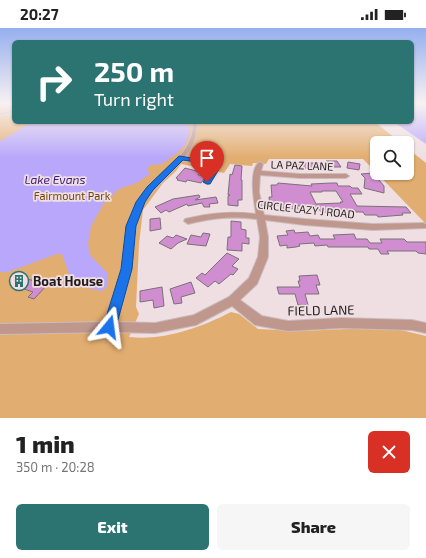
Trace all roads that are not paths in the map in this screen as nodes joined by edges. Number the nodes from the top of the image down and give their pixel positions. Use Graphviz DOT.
graph roads {
  1 [pos="195,124"];
  2 [pos="179,160"];
  3 [pos="260,164"];
  4 [pos="257,173"];
  5 [pos="346,176"];
  6 [pos="207,182"];
  7 [pos="261,216"];
  8 [pos="188,221"];
  9 [pos="423,226"];
  10 [pos="233,300"];
  11 [pos="109,327"];
  12 [pos="426,328"];
  13 [pos="0,329"];
  1 -- 2 [label="street"];
  2 -- 6 [label="street"];
  2 -- 11 [label="street"];
  3 -- 4 [label="street"];
  4 -- 5 [label="street, LA PAZ LANE"];
  4 -- 7 [label="street"];
  7 -- 8 [label="street, CIRCLE LAZY J ROAD"];
  7 -- 9 [label="street, CIRCLE LAZY J ROAD"];
  7 -- 10 [label="street"];
  10 -- 11 [label="street"];
  10 -- 12 [label="street, FIELD LANE"];
  11 -- 13 [label="street"];
}
